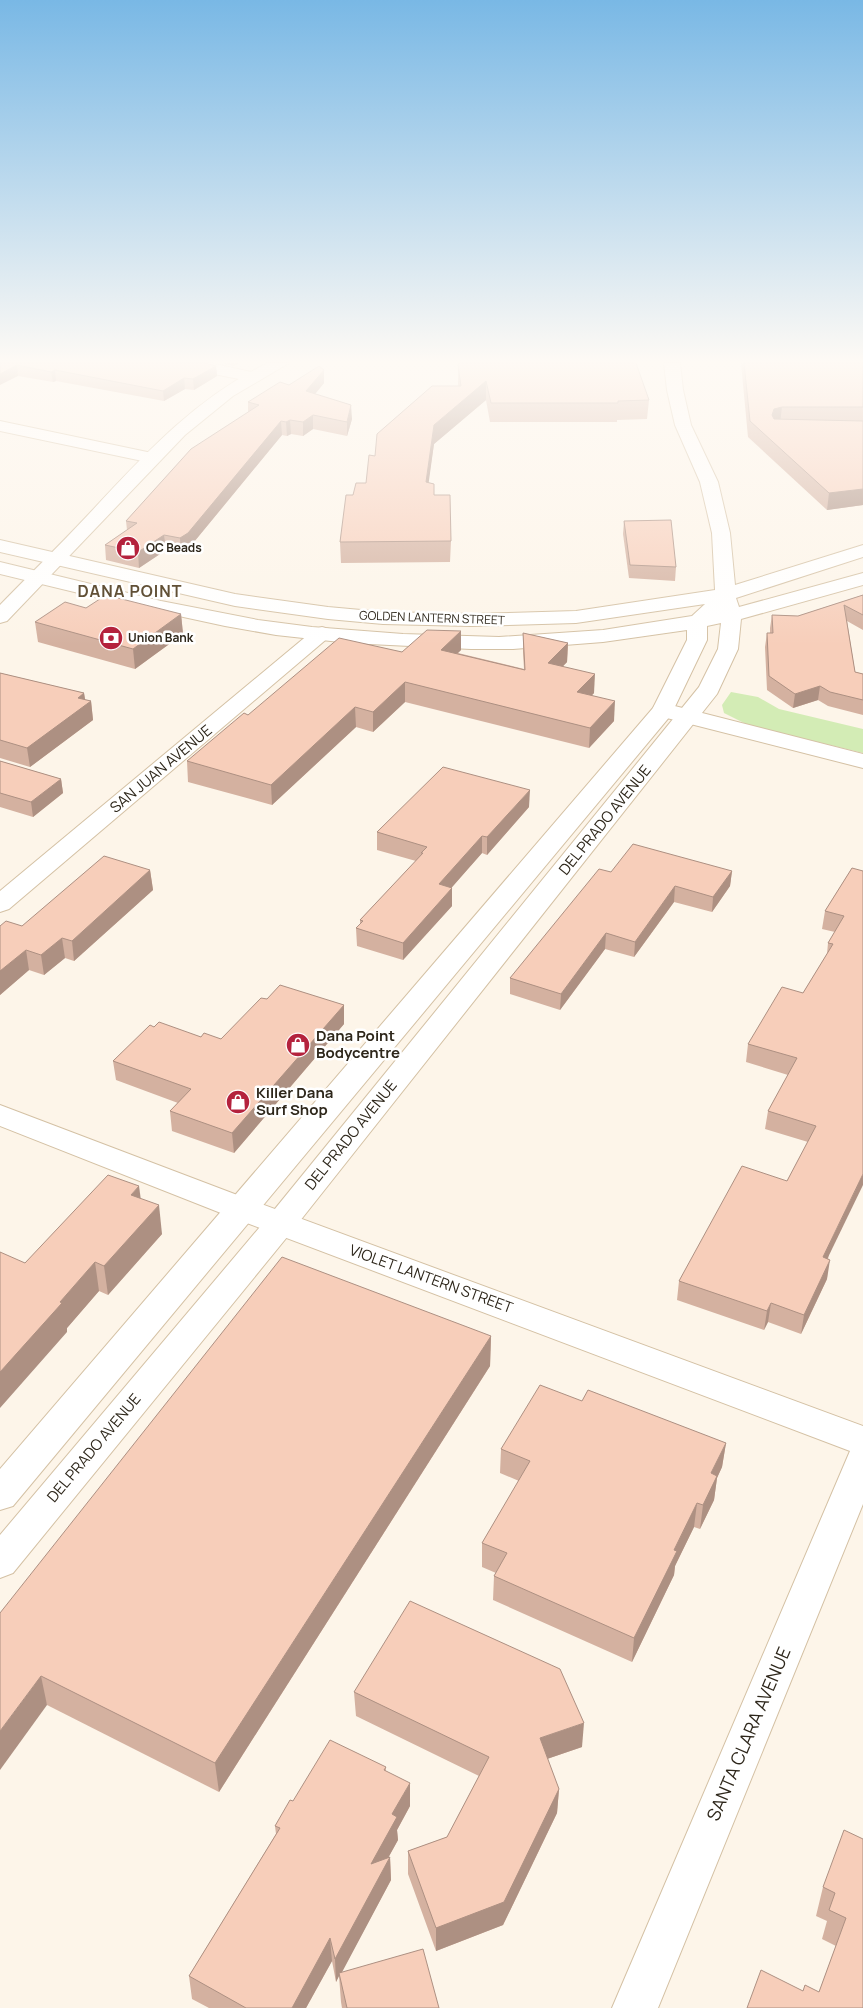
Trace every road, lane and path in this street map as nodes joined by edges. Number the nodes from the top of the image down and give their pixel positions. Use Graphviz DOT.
graph roads {
  1 [pos="146,457"];
  2 [pos="698,457"];
  3 [pos="152,458"];
  4 [pos="0,546"];
  5 [pos="863,551"];
  6 [pos="56,560"];
  7 [pos="0,568"];
  8 [pos="40,577"];
  9 [pos="863,579"];
  10 [pos="725,594"];
  11 [pos="731,616"];
  12 [pos="0,617"];
  13 [pos="697,623"];
  14 [pos="322,634"];
  15 [pos="675,713"];
  16 [pos="863,761"];
  17 [pos="0,904"];
  18 [pos="0,1115"];
  19 [pos="242,1209"];
  20 [pos="281,1223"];
  21 [pos="863,1441"];
  22 [pos="863,1460"];
  23 [pos="0,1495"];
  24 [pos="0,1562"];
  25 [pos="635,2008"];
  1 -- 3 [label="main road"];
  2 -- 10 [label="main road, DEL PRADO AVENUE"];
  3 -- 6 [label="main road"];
  4 -- 6 [label="main road, GOLDEN LANTERN STREET"];
  5 -- 10 [label="main road, GOLDEN LANTERN STREET"];
  6 -- 8 [label="main road"];
  6 -- 10 [label="main road, GOLDEN LANTERN STREET"];
  7 -- 8 [label="main road, GOLDEN LANTERN STREET"];
  8 -- 12 [label="main road"];
  8 -- 14 [label="main road, GOLDEN LANTERN STREET"];
  9 -- 11 [label="main road, GOLDEN LANTERN STREET"];
  10 -- 11 [label="main road, DEL PRADO AVENUE"];
  10 -- 13 [label="main road"];
  11 -- 13 [label="main road, GOLDEN LANTERN STREET"];
  11 -- 15 [label="main road, DEL PRADO AVENUE"];
  13 -- 14 [label="main road, GOLDEN LANTERN STREET"];
  13 -- 15 [label="main road, DEL PRADO AVENUE"];
  14 -- 17 [label="main road, SAN JUAN AVENUE"];
  15 -- 16 [label="main road"];
  15 -- 19 [label="main road, DEL PRADO AVENUE"];
  15 -- 20 [label="main road, DEL PRADO AVENUE"];
  18 -- 19 [label="main road, VIOLET LANTERN STREET"];
  19 -- 20 [label="main road, VIOLET LANTERN STREET"];
  19 -- 23 [label="main road, DEL PRADO AVENUE"];
  20 -- 21 [label="main road, VIOLET LANTERN STREET"];
  20 -- 24 [label="main road, DEL PRADO AVENUE"];
  22 -- 25 [label="main road, SANTA CLARA AVENUE"];
}
